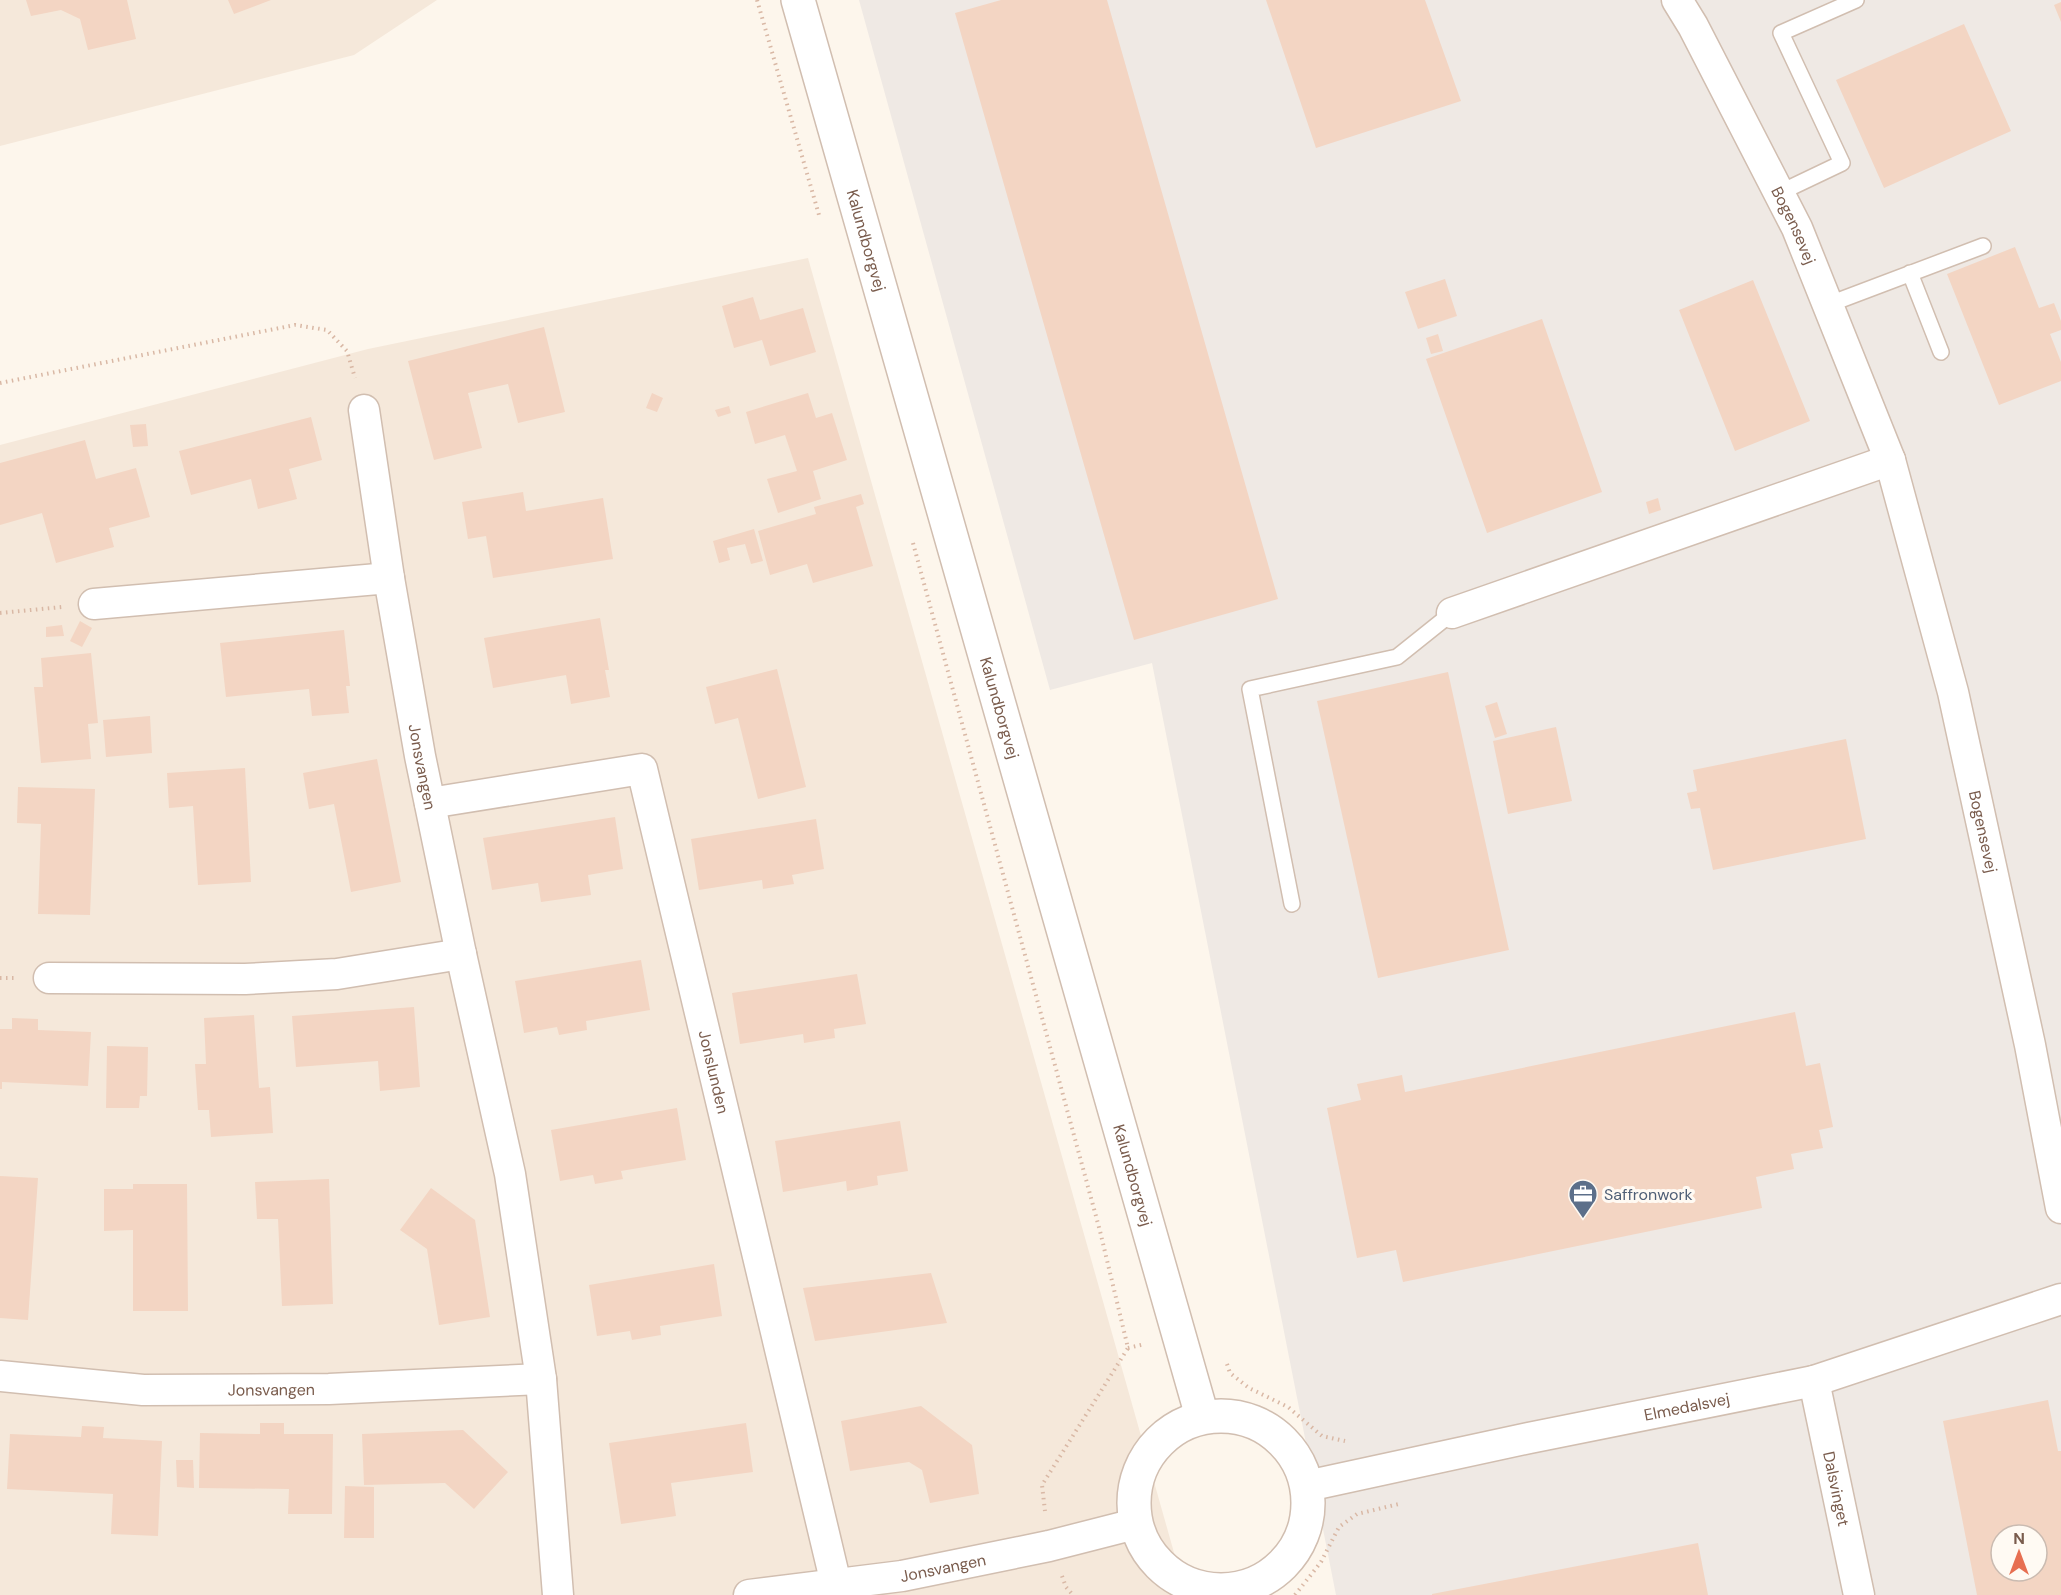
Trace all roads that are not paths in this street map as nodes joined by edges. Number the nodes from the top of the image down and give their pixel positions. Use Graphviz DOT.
graph roads {
  1 [pos="798,0"];
  2 [pos="1677,0"];
  3 [pos="1856,0"];
  4 [pos="1779,193"];
  5 [pos="1983,246"];
  6 [pos="1910,273"];
  7 [pos="1827,305"];
  8 [pos="1941,352"];
  9 [pos="364,410"];
  10 [pos="1890,460"];
  11 [pos="389,578"];
  12 [pos="94,604"];
  13 [pos="1452,613"];
  14 [pos="430,803"];
  15 [pos="1292,904"];
  16 [pos="461,954"];
  17 [pos="49,978"];
  18 [pos="2061,1208"];
  19 [pos="2061,1299"];
  20 [pos="0,1376"];
  21 [pos="541,1379"];
  22 [pos="1814,1381"];
  23 [pos="1202,1416"];
  24 [pos="1307,1486"];
  25 [pos="1135,1524"];
  26 [pos="836,1584"];
  27 [pos="1247,1591"];
  28 [pos="558,1595"];
  29 [pos="749,1595"];
  30 [pos="1859,1595"];
  1 -- 23 [label="street, Kalundborgvej"];
  2 -- 4 [label="street, Bogensevej"];
  3 -- 4 [label="lane"];
  4 -- 7 [label="street, Bogensevej"];
  5 -- 6 [label="lane"];
  6 -- 7 [label="lane"];
  6 -- 8 [label="lane"];
  7 -- 10 [label="street, Bogensevej"];
  9 -- 11 [label="street, Jonsvangen"];
  10 -- 13 [label="street"];
  10 -- 18 [label="street, Bogensevej"];
  11 -- 12 [label="street"];
  11 -- 14 [label="street, Jonsvangen"];
  13 -- 15 [label="lane"];
  14 -- 16 [label="street, Jonsvangen"];
  14 -- 26 [label="street, Jonslunden"];
  16 -- 17 [label="street"];
  16 -- 21 [label="street, Jonsvangen"];
  19 -- 22 [label="street, Elmedalsvej"];
  20 -- 21 [label="street, Jonsvangen"];
  21 -- 28 [label="street, Jonsvangen"];
  22 -- 24 [label="street, Elmedalsvej"];
  22 -- 30 [label="street, Dalsvinget"];
  23 -- 24 [label="street"];
  23 -- 25 [label="street"];
  24 -- 27 [label="street"];
  25 -- 26 [label="street, Jonsvangen"];
  25 -- 27 [label="street"];
  26 -- 29 [label="street, Jonsvangen"];
}
